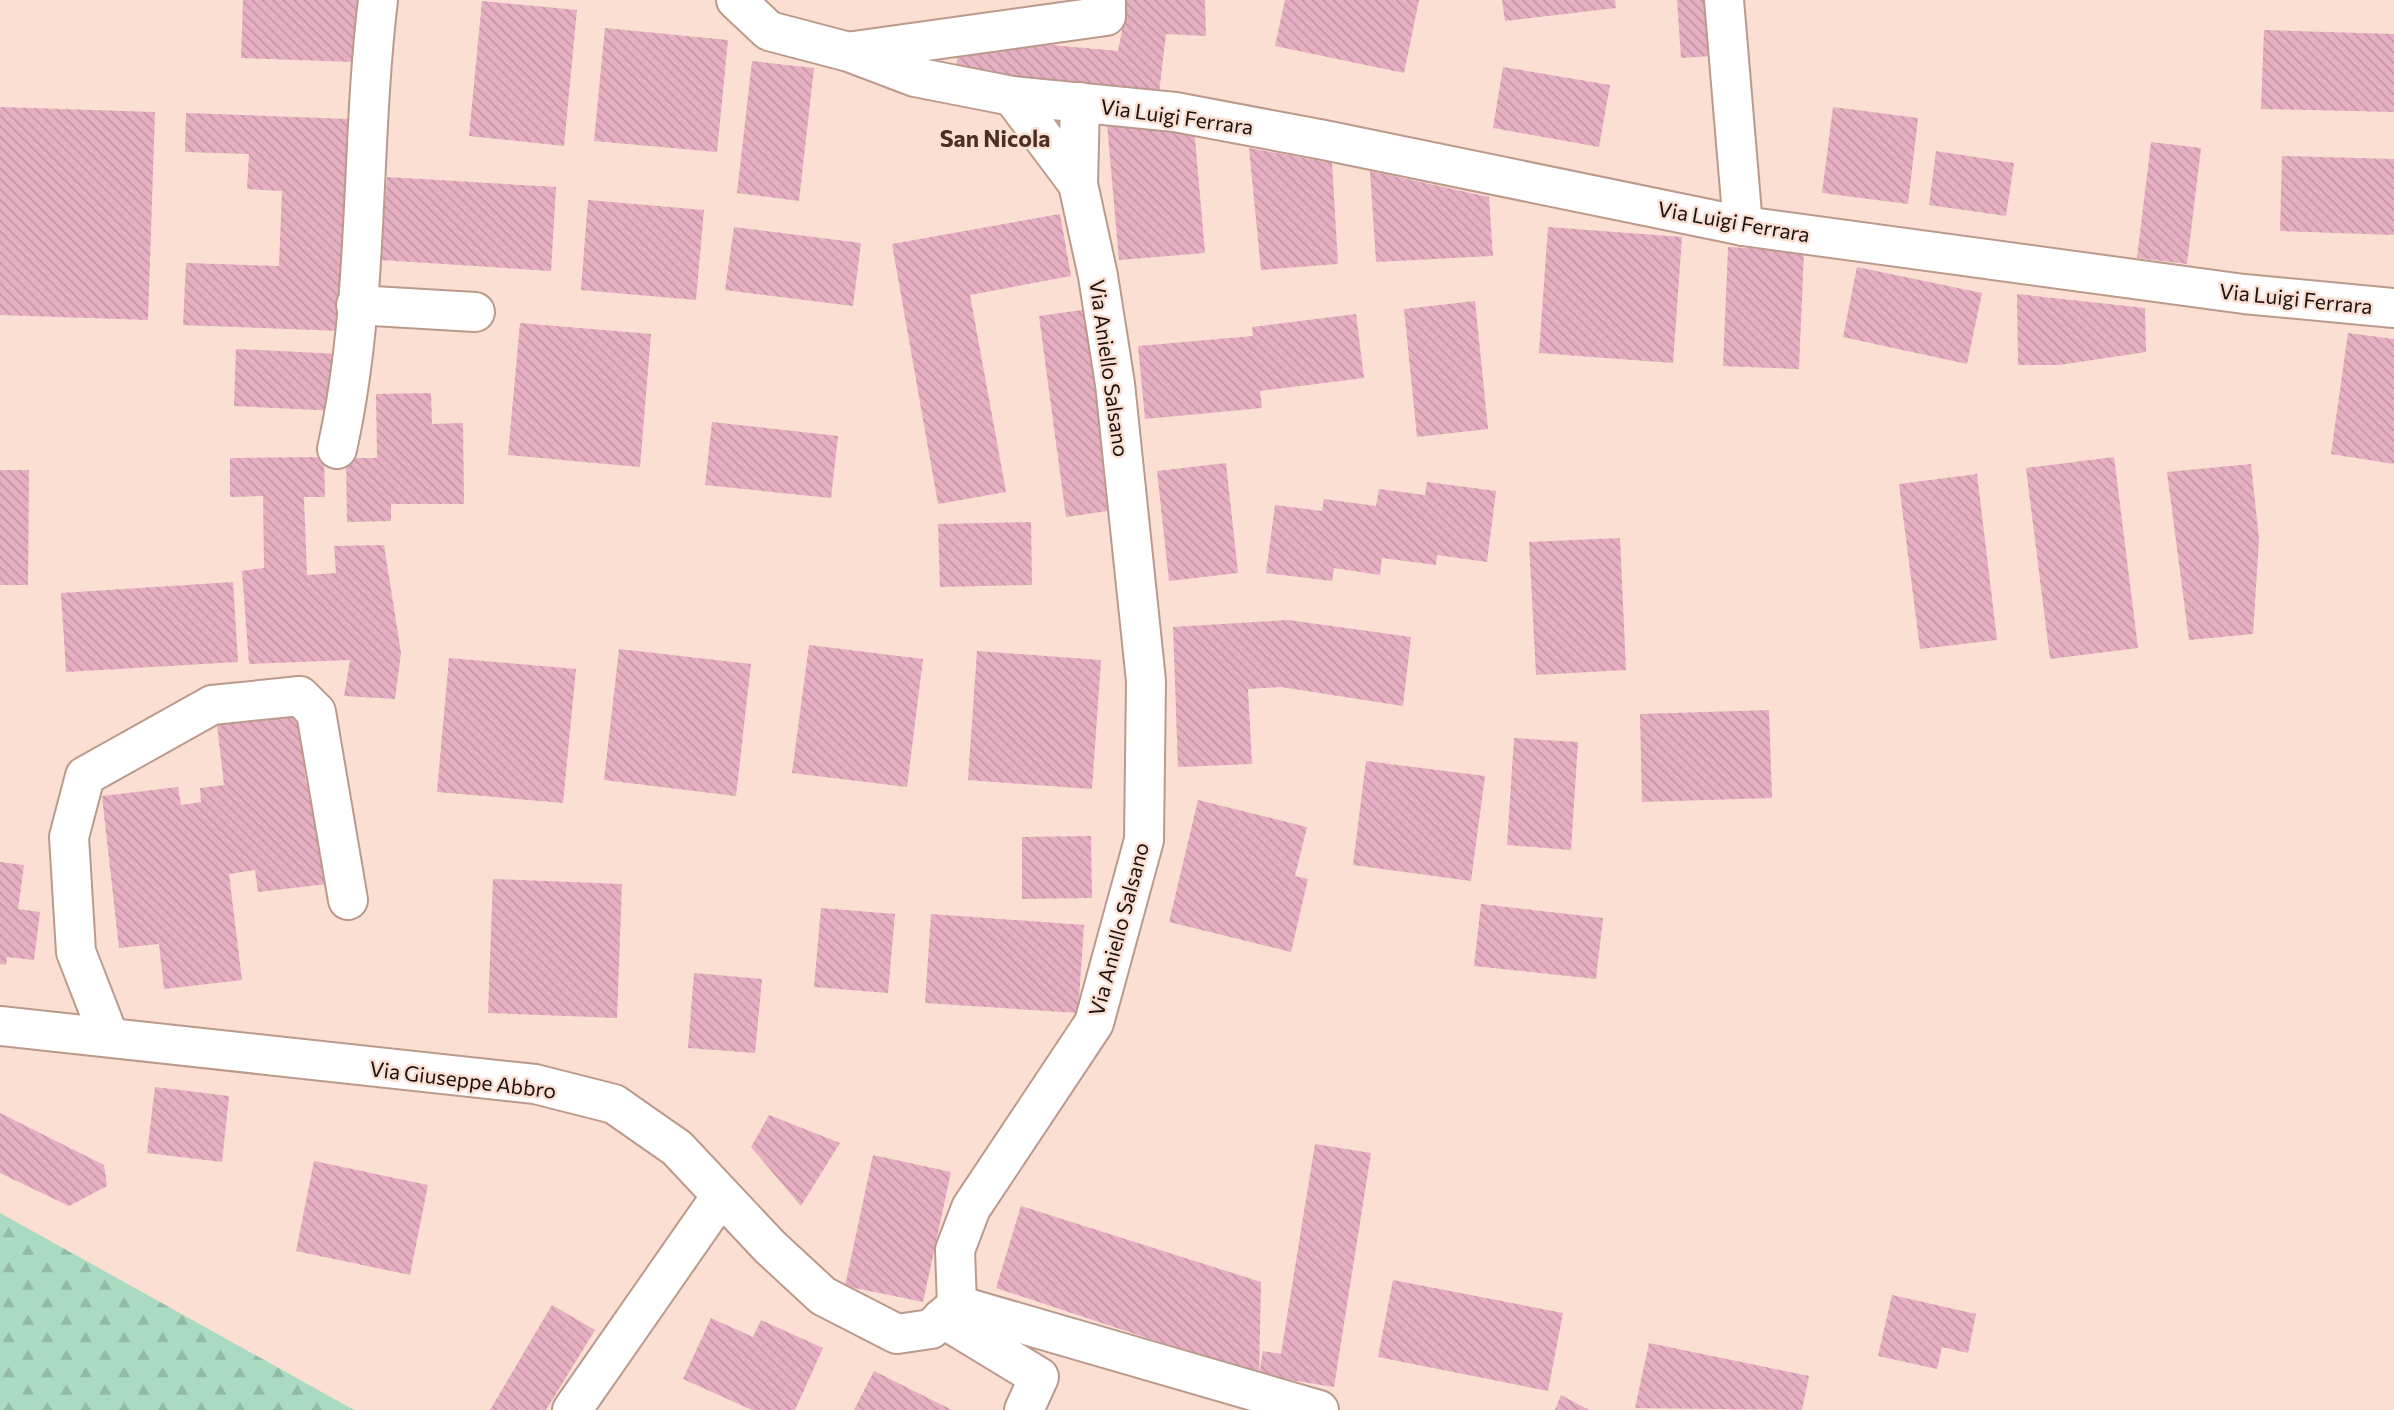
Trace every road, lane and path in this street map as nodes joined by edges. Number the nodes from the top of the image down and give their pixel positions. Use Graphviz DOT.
graph roads {
  1 [pos="379,0"];
  2 [pos="736,0"];
  3 [pos="1106,0"];
  4 [pos="1724,0"];
  5 [pos="849,52"];
  6 [pos="1013,96"];
  7 [pos="1080,102"];
  8 [pos="1078,184"];
  9 [pos="1743,226"];
  10 [pos="356,305"];
  11 [pos="2394,308"];
  12 [pos="475,312"];
  13 [pos="337,449"];
  14 [pos="348,900"];
  15 [pos="0,1026"];
  16 [pos="109,1037"];
  17 [pos="721,1196"];
  18 [pos="950,1311"];
  19 [pos="572,1410"];
  20 [pos="1024,1410"];
  21 [pos="1319,1410"];
  1 -- 10 [label="street"];
  2 -- 5 [label="street, Via Luigi Ferrara"];
  3 -- 5 [label="street"];
  4 -- 9 [label="street"];
  5 -- 6 [label="street, Via Luigi Ferrara"];
  6 -- 7 [label="street, Via Luigi Ferrara"];
  6 -- 8 [label="street, Via Aniello Salsano"];
  7 -- 8 [label="street, Via Aniello Salsano"];
  7 -- 9 [label="street, Via Luigi Ferrara"];
  8 -- 18 [label="street, Via Aniello Salsano"];
  9 -- 11 [label="street, Via Luigi Ferrara"];
  10 -- 12 [label="street"];
  10 -- 13 [label="street"];
  14 -- 16 [label="street"];
  15 -- 16 [label="street, Via Giuseppe Abbro"];
  16 -- 17 [label="street, Via Giuseppe Abbro"];
  17 -- 18 [label="street, Via Giuseppe Abbro"];
  17 -- 19 [label="street"];
  18 -- 20 [label="street"];
  18 -- 21 [label="street"];
}
